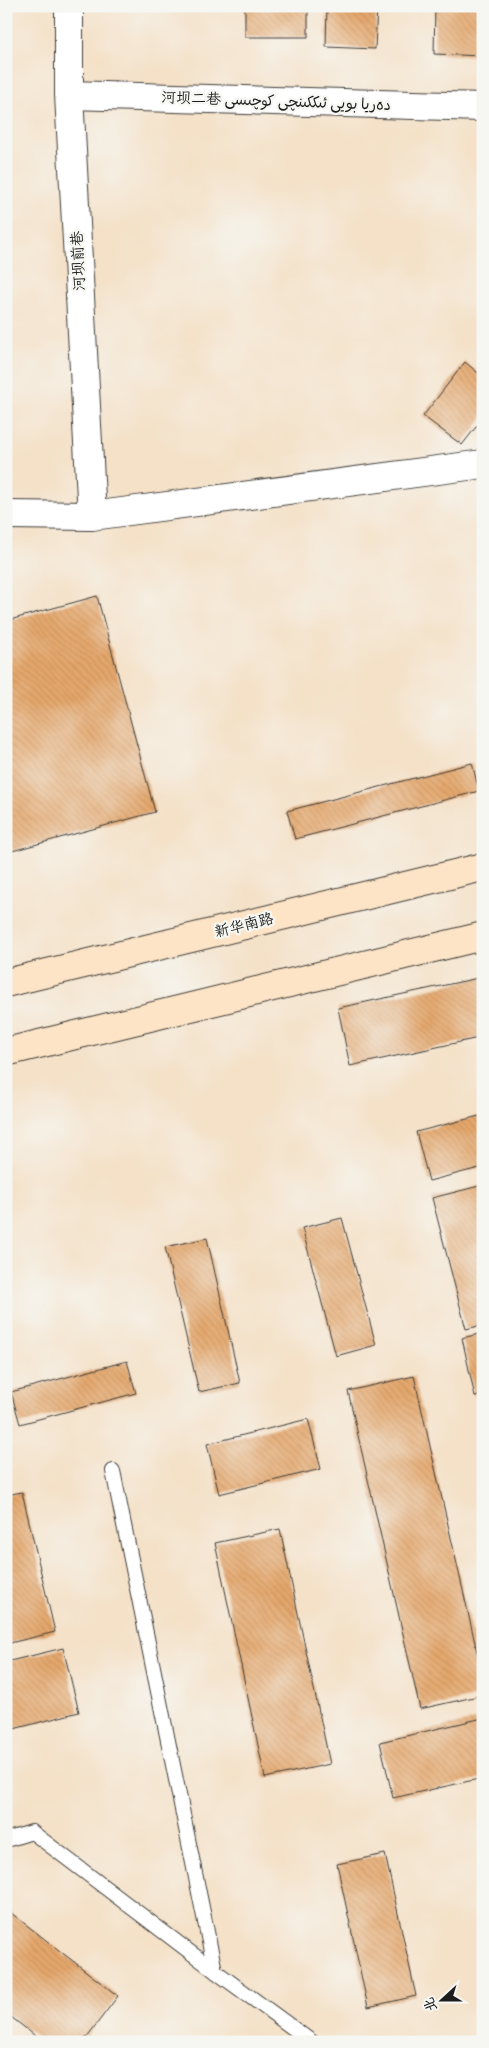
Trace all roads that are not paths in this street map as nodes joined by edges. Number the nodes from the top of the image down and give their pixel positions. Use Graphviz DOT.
graph roads {
  1 [pos="69,6"];
  2 [pos="70,95"];
  3 [pos="483,107"];
  4 [pos="483,464"];
  5 [pos="6,515"];
  6 [pos="92,516"];
  7 [pos="483,867"];
  8 [pos="483,936"];
  9 [pos="6,983"];
  10 [pos="6,1052"];
  11 [pos="113,1470"];
  12 [pos="6,1840"];
  13 [pos="215,1971"];
  14 [pos="312,2042"];
  1 -- 2 [label="street, 河坝前巷"];
  2 -- 3 [label="street, 河坝二巷 دەريا بويى ئىككىنچى كوچىسى"];
  2 -- 6 [label="street, 河坝前巷"];
  4 -- 6 [label="street"];
  5 -- 6 [label="street"];
  7 -- 9 [label="main road, 新华南路"];
  8 -- 10 [label="main road"];
  11 -- 13 [label="lane"];
  12 -- 13 [label="lane"];
  13 -- 14 [label="lane"];
}
